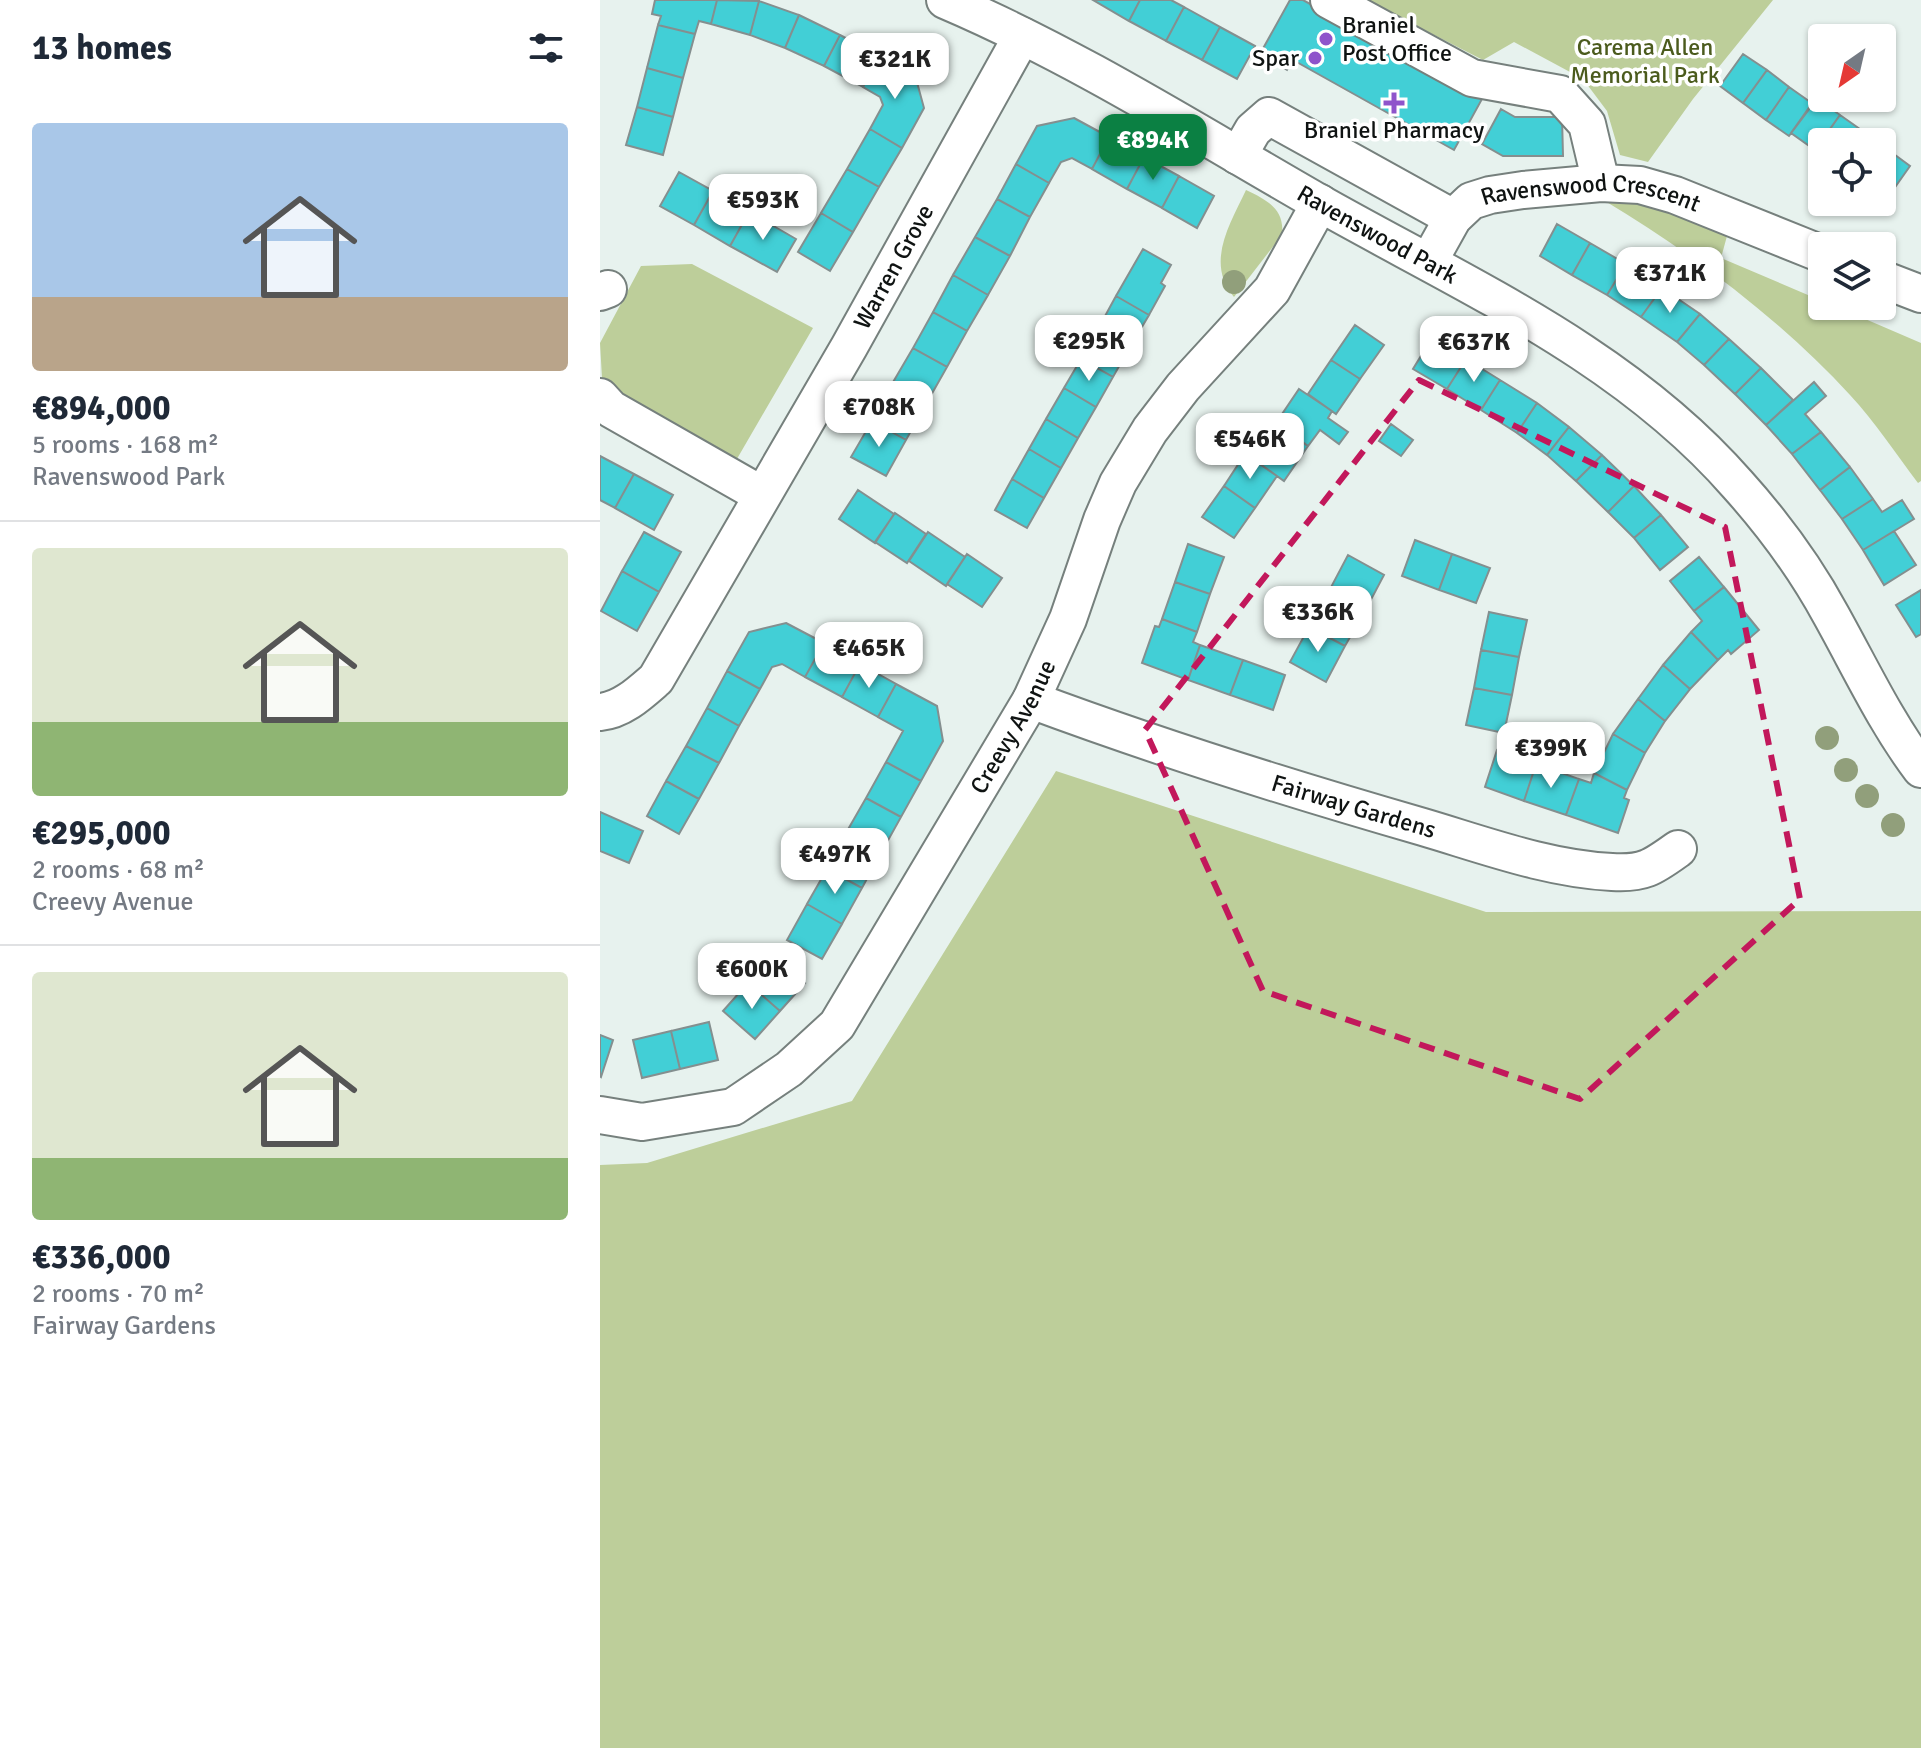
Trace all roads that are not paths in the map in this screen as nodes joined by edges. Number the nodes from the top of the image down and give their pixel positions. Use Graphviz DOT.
graph roads {
  1 [pos="945,0"];
  2 [pos="1329,0"];
  3 [pos="1022,36"];
  4 [pos="1238,156"];
  5 [pos="1601,183"];
  6 [pos="1320,203"];
  7 [pos="1453,218"];
  8 [pos="1808,248"];
  9 [pos="1429,261"];
  10 [pos="1896,284"];
  11 [pos="1921,294"];
  12 [pos="600,397"];
  13 [pos="762,495"];
  14 [pos="1031,700"];
  15 [pos="600,712"];
  16 [pos="1921,769"];
  17 [pos="1678,849"];
  18 [pos="600,1115"];
  1 -- 3 [label="street, Ravenswood Park"];
  2 -- 5 [label="street"];
  3 -- 4 [label="street, Ravenswood Park"];
  3 -- 13 [label="street, Warren Grove"];
  4 -- 6 [label="street, Ravenswood Park"];
  4 -- 7 [label="street"];
  5 -- 7 [label="street, Ravenswood Crescent"];
  5 -- 8 [label="street, Ravenswood Crescent"];
  6 -- 9 [label="street, Ravenswood Park"];
  6 -- 14 [label="street, Creevy Avenue"];
  7 -- 9 [label="street, Ravenswood Crescent"];
  9 -- 16 [label="street, Ravenswood Park"];
  10 -- 11 [label="street"];
  12 -- 13 [label="street"];
  13 -- 15 [label="street, Warren Grove"];
  14 -- 17 [label="street, Fairway Gardens"];
  14 -- 18 [label="street, Creevy Avenue"];
}
